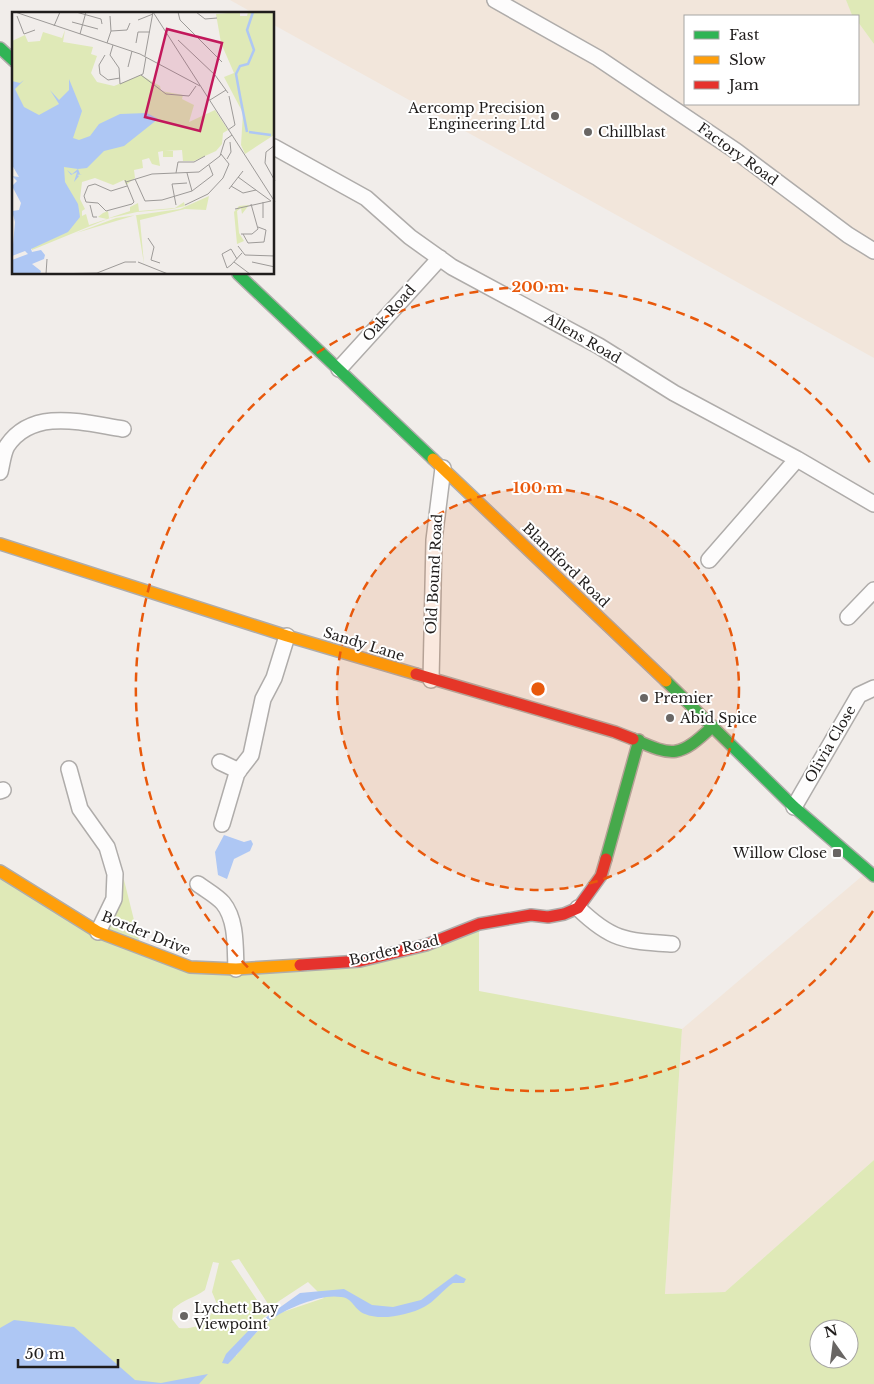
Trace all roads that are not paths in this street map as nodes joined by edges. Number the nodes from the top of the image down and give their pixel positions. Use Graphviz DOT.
graph roads {
  1 [pos="495,0"];
  2 [pos="0,48"];
  3 [pos="12,59"];
  4 [pos="275,148"];
  5 [pos="874,251"];
  6 [pos="440,258"];
  7 [pos="239,275"];
  8 [pos="339,369"];
  9 [pos="122,429"];
  10 [pos="797,458"];
  11 [pos="443,468"];
  12 [pos="0,472"];
  13 [pos="874,504"];
  14 [pos="0,544"];
  15 [pos="709,560"];
  16 [pos="874,590"];
  17 [pos="848,617"];
  18 [pos="287,636"];
  19 [pos="431,680"];
  20 [pos="874,688"];
  21 [pos="713,726"];
  22 [pos="639,740"];
  23 [pos="220,762"];
  24 [pos="70,769"];
  25 [pos="239,771"];
  26 [pos="794,807"];
  27 [pos="222,824"];
  28 [pos="0,871"];
  29 [pos="874,876"];
  30 [pos="198,884"];
  31 [pos="578,908"];
  32 [pos="98,932"];
  33 [pos="672,944"];
  34 [pos="236,969"];
  1 -- 5 [label="street, Factory Road"];
  2 -- 3 [label="street"];
  4 -- 6 [label="street, Allens Road"];
  6 -- 8 [label="street, Oak Road"];
  6 -- 10 [label="street, Allens Road"];
  7 -- 8 [label="street, Blandford Road"];
  8 -- 11 [label="street, Blandford Road"];
  9 -- 12 [label="street"];
  10 -- 13 [label="street, Allens Road"];
  10 -- 15 [label="street"];
  11 -- 19 [label="street, Old Bound Road"];
  11 -- 21 [label="street, Blandford Road"];
  14 -- 18 [label="street, Sandy Lane"];
  16 -- 17 [label="street"];
  18 -- 19 [label="street, Sandy Lane"];
  18 -- 25 [label="street"];
  19 -- 22 [label="street, Sandy Lane"];
  20 -- 26 [label="street, Olivia Close"];
  21 -- 22 [label="street, Sandy Lane"];
  21 -- 26 [label="street, Blandford Road"];
  22 -- 31 [label="street"];
  23 -- 25 [label="street"];
  24 -- 32 [label="street"];
  25 -- 27 [label="street"];
  26 -- 29 [label="street, Blandford Road"];
  28 -- 32 [label="street, Border Drive"];
  30 -- 34 [label="street"];
  31 -- 33 [label="street"];
  31 -- 34 [label="street, Border Road"];
  32 -- 34 [label="street, Border Drive"];
}
